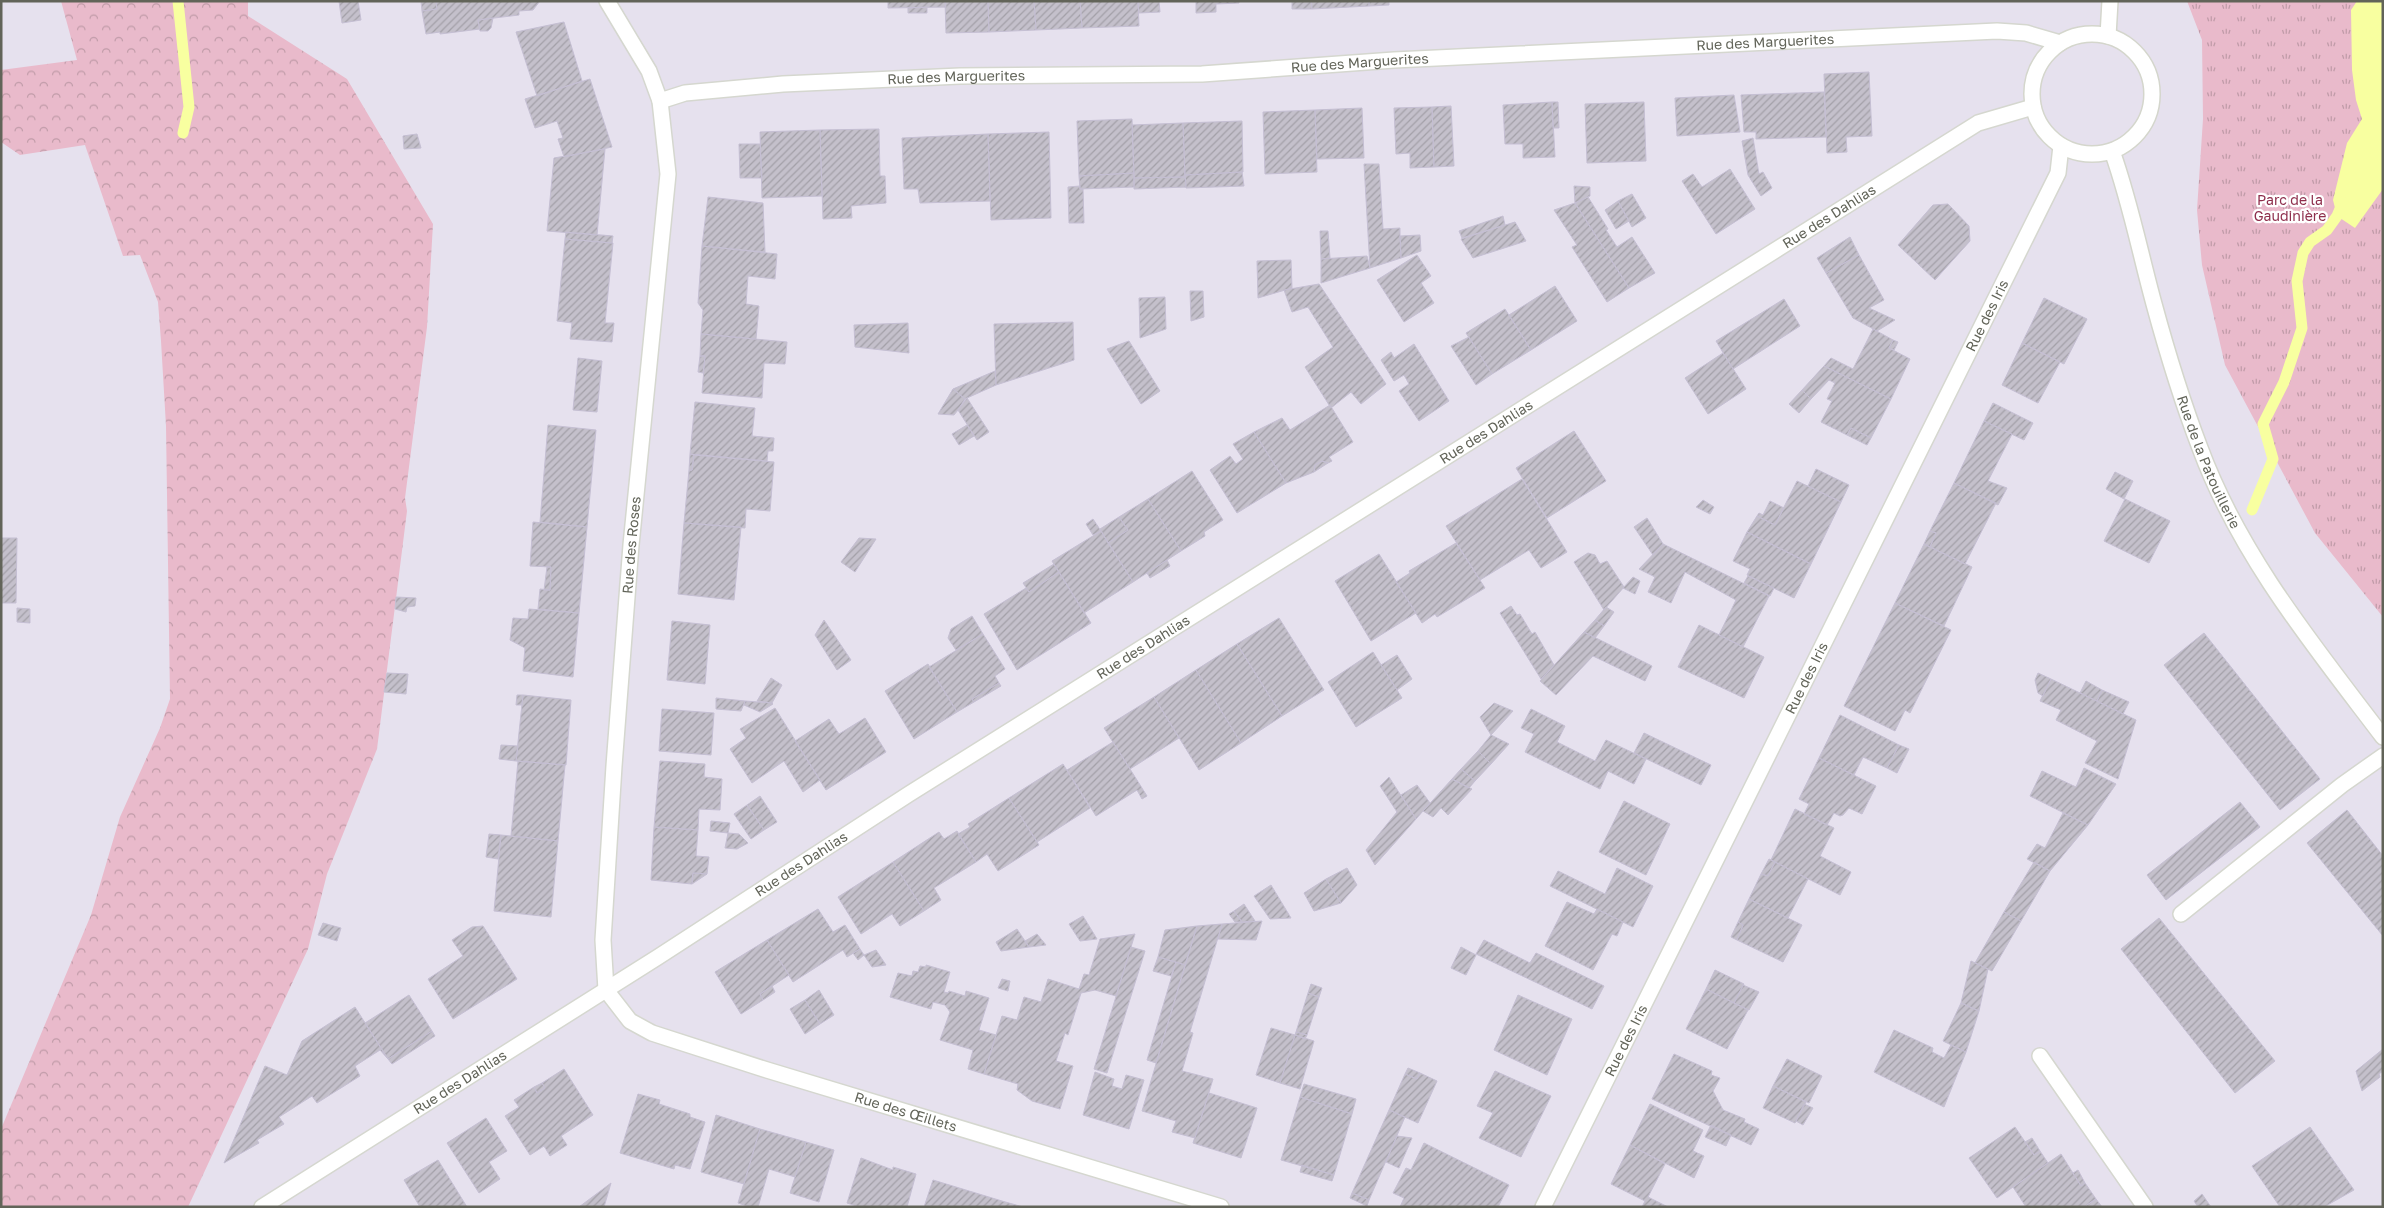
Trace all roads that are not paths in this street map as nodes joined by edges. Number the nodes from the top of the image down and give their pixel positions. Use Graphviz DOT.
graph roads {
  1 [pos="606,1"];
  2 [pos="2110,1"];
  3 [pos="2108,36"];
  4 [pos="2060,43"];
  5 [pos="660,101"];
  6 [pos="2033,107"];
  7 [pos="2061,146"];
  8 [pos="2112,151"];
  9 [pos="2383,737"];
  10 [pos="2383,756"];
  11 [pos="2181,914"];
  12 [pos="606,990"];
  13 [pos="2040,1056"];
  14 [pos="262,1207"];
  15 [pos="1221,1207"];
  16 [pos="1543,1207"];
  17 [pos="2144,1207"];
  1 -- 5 [label="street, Rue des Roses"];
  2 -- 3 [label="street"];
  3 -- 4 [label="street"];
  3 -- 8 [label="street"];
  4 -- 5 [label="street, Rue des Marguerites"];
  4 -- 6 [label="street"];
  5 -- 12 [label="street, Rue des Roses"];
  6 -- 7 [label="street"];
  6 -- 12 [label="street, Rue des Dahlias"];
  7 -- 8 [label="street"];
  7 -- 16 [label="street, Rue des Iris"];
  8 -- 9 [label="street, Rue de la Patouillerie"];
  10 -- 11 [label="street"];
  12 -- 14 [label="street, Rue des Dahlias"];
  12 -- 15 [label="street, Rue des Œillets"];
  13 -- 17 [label="street"];
}
